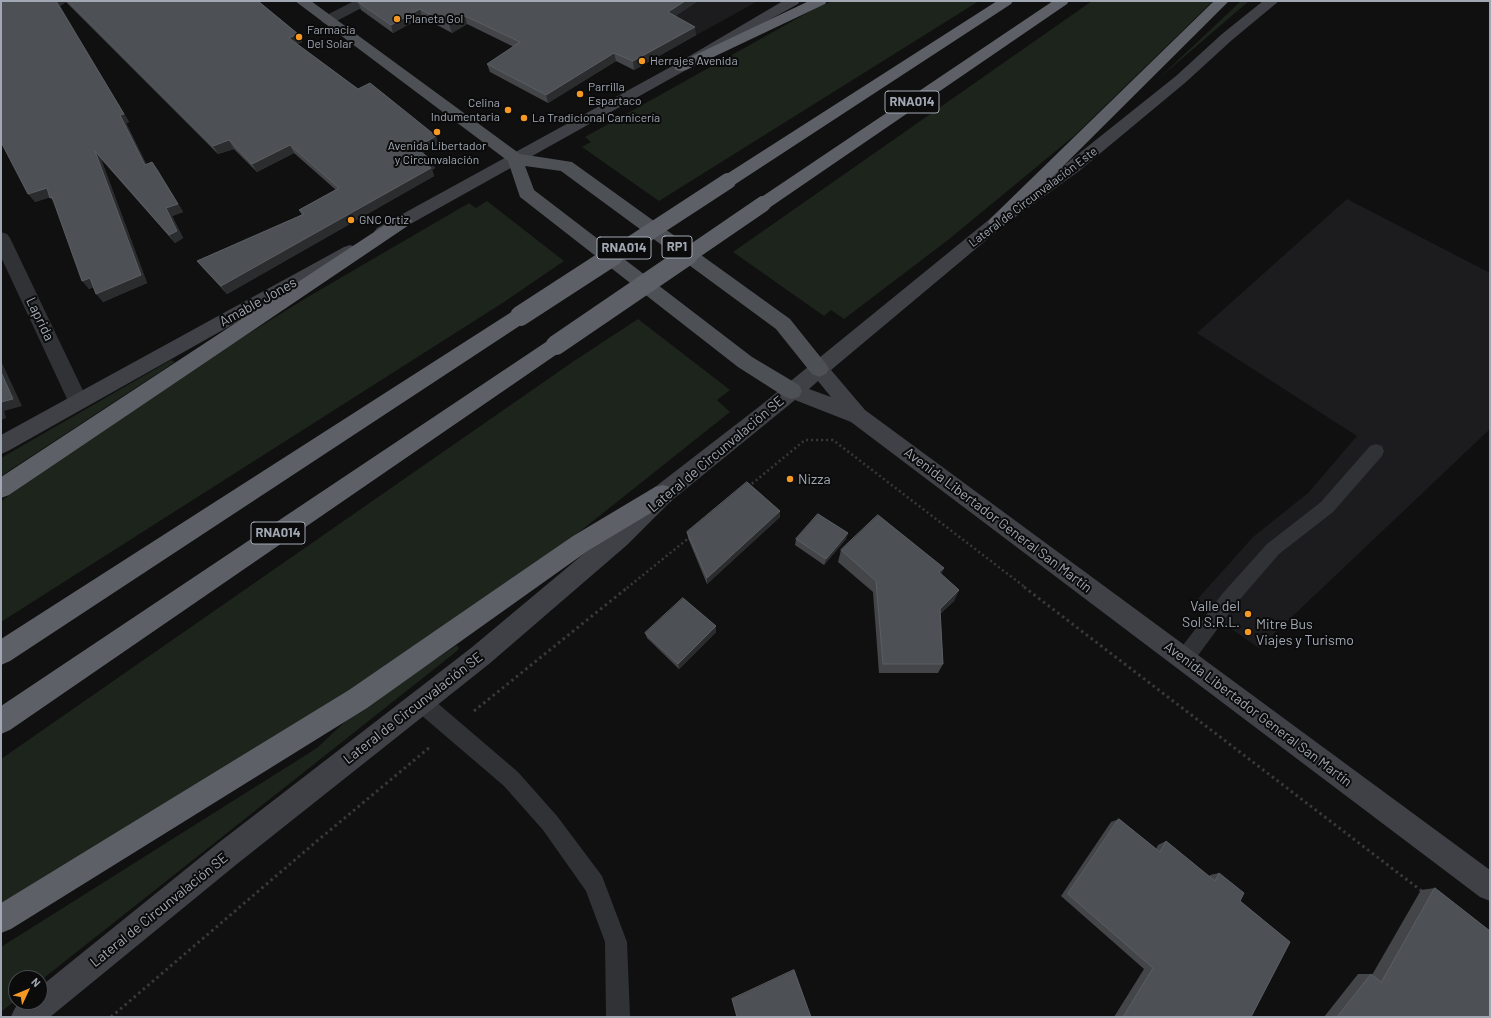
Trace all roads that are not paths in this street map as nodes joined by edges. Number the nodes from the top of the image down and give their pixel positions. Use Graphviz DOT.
graph roads {
  1 [pos="302,1"];
  2 [pos="364,1"];
  3 [pos="793,1"];
  4 [pos="820,1"];
  5 [pos="1006,1"];
  6 [pos="1062,1"];
  7 [pos="1222,1"];
  8 [pos="1272,1"];
  9 [pos="328,20"];
  10 [pos="681,68"];
  11 [pos="515,159"];
  12 [pos="403,221"];
  13 [pos="997,222"];
  14 [pos="1,238"];
  15 [pos="819,369"];
  16 [pos="792,391"];
  17 [pos="78,401"];
  18 [pos="858,416"];
  19 [pos="1,445"];
  20 [pos="1376,451"];
  21 [pos="1,489"];
  22 [pos="663,494"];
  23 [pos="1,653"];
  24 [pos="1184,659"];
  25 [pos="421,702"];
  26 [pos="1,721"];
  27 [pos="1490,887"];
  28 [pos="1,919"];
  29 [pos="26,1017"];
  30 [pos="618,1017"];
  1 -- 9 [label="main road"];
  2 -- 9 [label="street"];
  3 -- 10 [label="street, Amable Jones"];
  4 -- 10 [label="highway"];
  5 -- 23 [label="highway, RNA014, bridge"];
  6 -- 26 [label="highway, RNA014, bridge"];
  7 -- 13 [label="highway"];
  8 -- 13 [label="street, Lateral de Circunvalación Este"];
  9 -- 11 [label="main road"];
  10 -- 11 [label="street, Amable Jones"];
  11 -- 12 [label="street, Amable Jones"];
  11 -- 15 [label="main road, RP1"];
  11 -- 16 [label="main road, Avenida Libertador General San Martín / RP1"];
  12 -- 17 [label="street, Amable Jones"];
  12 -- 21 [label="highway"];
  13 -- 15 [label="street, Lateral de Circunvalación Este"];
  14 -- 17 [label="street, Laprida"];
  15 -- 16 [label="street, Lateral de Circunvalación Este"];
  15 -- 18 [label="street, RP1"];
  16 -- 18 [label="street, Avenida Libertador General San Martín / RP1"];
  16 -- 22 [label="street, Lateral de Circunvalación SE"];
  17 -- 19 [label="street, Amable Jones"];
  18 -- 24 [label="street, Avenida Libertador General San Martín / RP1"];
  20 -- 24 [label="lane"];
  22 -- 25 [label="street, Lateral de Circunvalación SE"];
  22 -- 28 [label="highway"];
  24 -- 27 [label="street, Avenida Libertador General San Martín / RP1"];
  25 -- 29 [label="street, Lateral de Circunvalación SE"];
  25 -- 30 [label="lane"];
}
